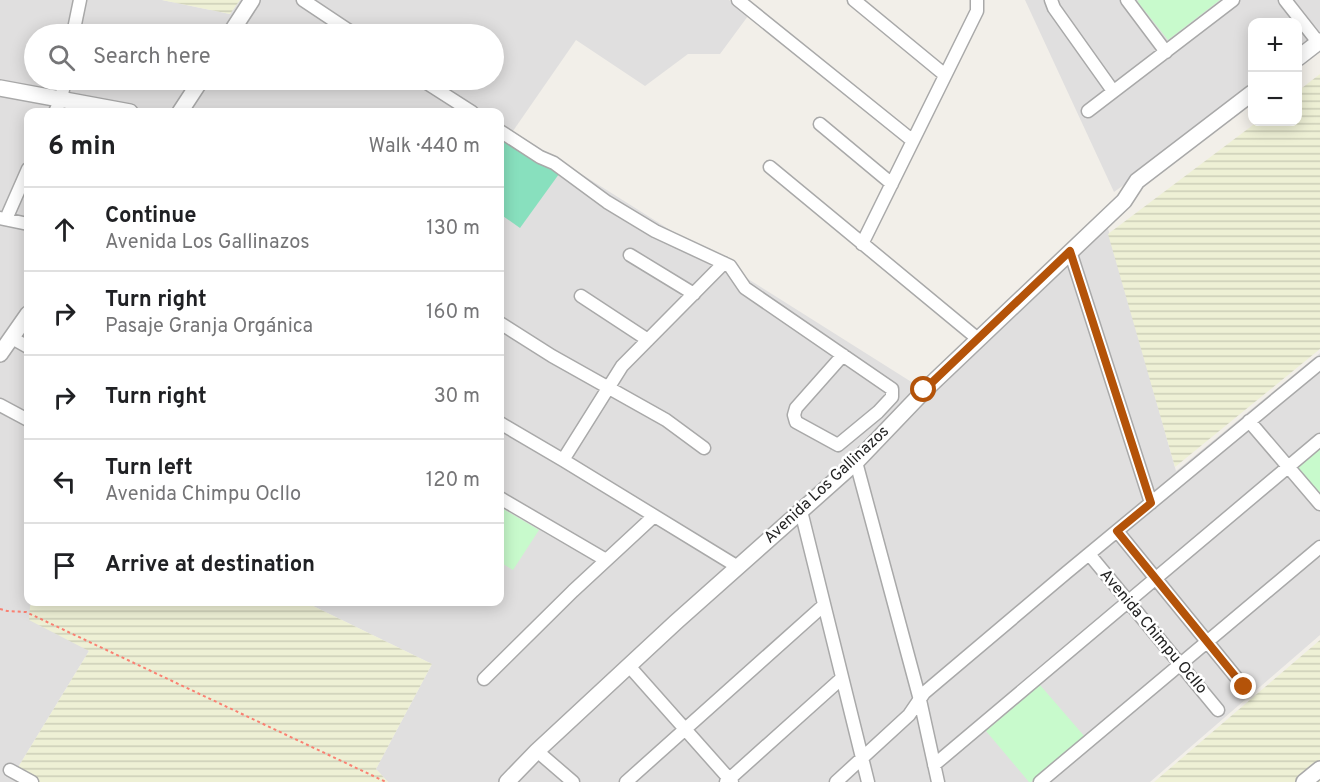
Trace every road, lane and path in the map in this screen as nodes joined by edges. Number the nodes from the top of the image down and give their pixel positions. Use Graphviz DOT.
graph roads {
  1 [pos="80,0"];
  2 [pos="252,0"];
  3 [pos="303,0"];
  4 [pos="738,0"];
  5 [pos="854,0"];
  6 [pos="977,0"];
  7 [pos="1051,0"];
  8 [pos="1127,0"];
  9 [pos="1233,0"];
  10 [pos="1285,0"];
  11 [pos="76,24"];
  12 [pos="236,24"];
  13 [pos="339,24"];
  14 [pos="1319,42"];
  15 [pos="1166,52"];
  16 [pos="1302,55"];
  17 [pos="945,75"];
  18 [pos="0,88"];
  19 [pos="62,90"];
  20 [pos="194,90"];
  21 [pos="438,90"];
  22 [pos="1113,92"];
  23 [pos="1248,96"];
  24 [pos="58,106"];
  25 [pos="82,108"];
  26 [pos="183,108"];
  27 [pos="466,108"];
  28 [pos="1088,111"];
  29 [pos="820,124"];
  30 [pos="504,133"];
  31 [pos="913,141"];
  32 [pos="770,167"];
  33 [pos="24,177"];
  34 [pos="892,184"];
  35 [pos="3,219"];
  36 [pos="24,223"];
  37 [pos="862,244"];
  38 [pos="1070,251"];
  39 [pos="630,255"];
  40 [pos="724,263"];
  41 [pos="694,294"];
  42 [pos="581,296"];
  43 [pos="24,319"];
  44 [pos="504,326"];
  45 [pos="978,339"];
  46 [pos="648,340"];
  47 [pos="4,345"];
  48 [pos="24,347"];
  49 [pos="843,355"];
  50 [pos="1320,363"];
  51 [pos="608,387"];
  52 [pos="0,405"];
  53 [pos="24,418"];
  54 [pos="1249,421"];
  55 [pos="504,425"];
  56 [pos="1320,440"];
  57 [pos="704,448"];
  58 [pos="563,460"];
  59 [pos="856,462"];
  60 [pos="1288,467"];
  61 [pos="504,500"];
  62 [pos="1151,503"];
  63 [pos="1320,504"];
  64 [pos="801,511"];
  65 [pos="654,516"];
  66 [pos="1117,531"];
  67 [pos="1320,547"];
  68 [pos="1089,554"];
  69 [pos="606,560"];
  70 [pos="732,563"];
  71 [pos="1156,578"];
  72 [pos="1128,602"];
  73 [pos="824,605"];
  74 [pos="0,609"];
  75 [pos="1208,642"];
  76 [pos="1180,664"];
  77 [pos="629,666"];
  78 [pos="842,678"];
  79 [pos="483,679"];
  80 [pos="1244,687"];
  81 [pos="920,699"];
  82 [pos="1218,710"];
  83 [pos="685,729"];
  84 [pos="537,751"];
  85 [pos="862,759"];
  86 [pos="934,765"];
  87 [pos="1320,769"];
  88 [pos="10,770"];
  89 [pos="729,781"];
  90 [pos="32,782"];
  91 [pos="386,782"];
  92 [pos="507,782"];
  93 [pos="573,782"];
  94 [pos="626,782"];
  95 [pos="836,782"];
  96 [pos="867,782"];
  97 [pos="938,782"];
  98 [pos="1040,782"];
  99 [pos="1304,782"];
  1 -- 11 [label="street"];
  2 -- 12 [label="street"];
  3 -- 13 [label="street"];
  4 -- 31 [label="street"];
  5 -- 17 [label="street"];
  6 -- 17 [label="street"];
  7 -- 22 [label="street"];
  8 -- 15 [label="street"];
  9 -- 15 [label="street"];
  10 -- 14 [label="street"];
  14 -- 16 [label="street"];
  15 -- 22 [label="street"];
  17 -- 31 [label="street"];
  18 -- 24 [label="street"];
  19 -- 24 [label="street"];
  20 -- 26 [label="street"];
  21 -- 27 [label="street"];
  22 -- 28 [label="street"];
  23 -- 38 [label="street, Avenida Los Gallinazos"];
  24 -- 25 [label="street"];
  29 -- 34 [label="street"];
  30 -- 40 [label="street"];
  31 -- 34 [label="street"];
  32 -- 37 [label="street"];
  33 -- 35 [label="street"];
  34 -- 37 [label="street"];
  35 -- 36 [label="street"];
  37 -- 45 [label="street"];
  38 -- 45 [label="street, Avenida Los Gallinazos"];
  38 -- 62 [label="street"];
  39 -- 41 [label="street"];
  40 -- 41 [label="street"];
  40 -- 49 [label="street"];
  41 -- 46 [label="street"];
  42 -- 46 [label="street"];
  43 -- 47 [label="street"];
  44 -- 51 [label="street"];
  45 -- 59 [label="street, Avenida Los Gallinazos"];
  46 -- 51 [label="street"];
  47 -- 48 [label="street"];
  49 -- 49 [label="street"];
  50 -- 54 [label="street"];
  51 -- 57 [label="street"];
  51 -- 58 [label="street"];
  52 -- 53 [label="street"];
  54 -- 60 [label="street"];
  54 -- 62 [label="street"];
  55 -- 58 [label="street"];
  56 -- 60 [label="street"];
  58 -- 65 [label="street"];
  59 -- 64 [label="street, Avenida Los Gallinazos"];
  59 -- 81 [label="street"];
  60 -- 63 [label="street"];
  60 -- 71 [label="street"];
  61 -- 69 [label="street"];
  62 -- 66 [label="street"];
  64 -- 70 [label="street, Avenida Los Gallinazos"];
  64 -- 73 [label="street"];
  65 -- 69 [label="street"];
  65 -- 70 [label="street"];
  66 -- 68 [label="street"];
  66 -- 71 [label="street"];
  67 -- 75 [label="street"];
  68 -- 72 [label="street, Avenida Chimpu Ocllo"];
  68 -- 81 [label="street"];
  69 -- 79 [label="street"];
  70 -- 77 [label="street, Avenida Los Gallinazos"];
  71 -- 72 [label="street"];
  71 -- 75 [label="street"];
  72 -- 76 [label="street, Avenida Chimpu Ocllo"];
  72 -- 86 [label="street"];
  73 -- 78 [label="street"];
  73 -- 83 [label="street"];
  74 -- 91 [label="path"];
  75 -- 76 [label="street"];
  75 -- 80 [label="street"];
  76 -- 82 [label="street, Avenida Chimpu Ocllo"];
  76 -- 98 [label="street"];
  77 -- 83 [label="street"];
  77 -- 84 [label="street, Avenida Los Gallinazos"];
  78 -- 85 [label="street"];
  78 -- 89 [label="street"];
  81 -- 85 [label="street"];
  81 -- 86 [label="street"];
  83 -- 89 [label="street"];
  83 -- 94 [label="street"];
  84 -- 92 [label="street, Avenida Los Gallinazos"];
  84 -- 93 [label="street"];
  85 -- 95 [label="street"];
  85 -- 96 [label="street"];
  86 -- 97 [label="street"];
  87 -- 99 [label="street"];
  88 -- 90 [label="street"];
}
